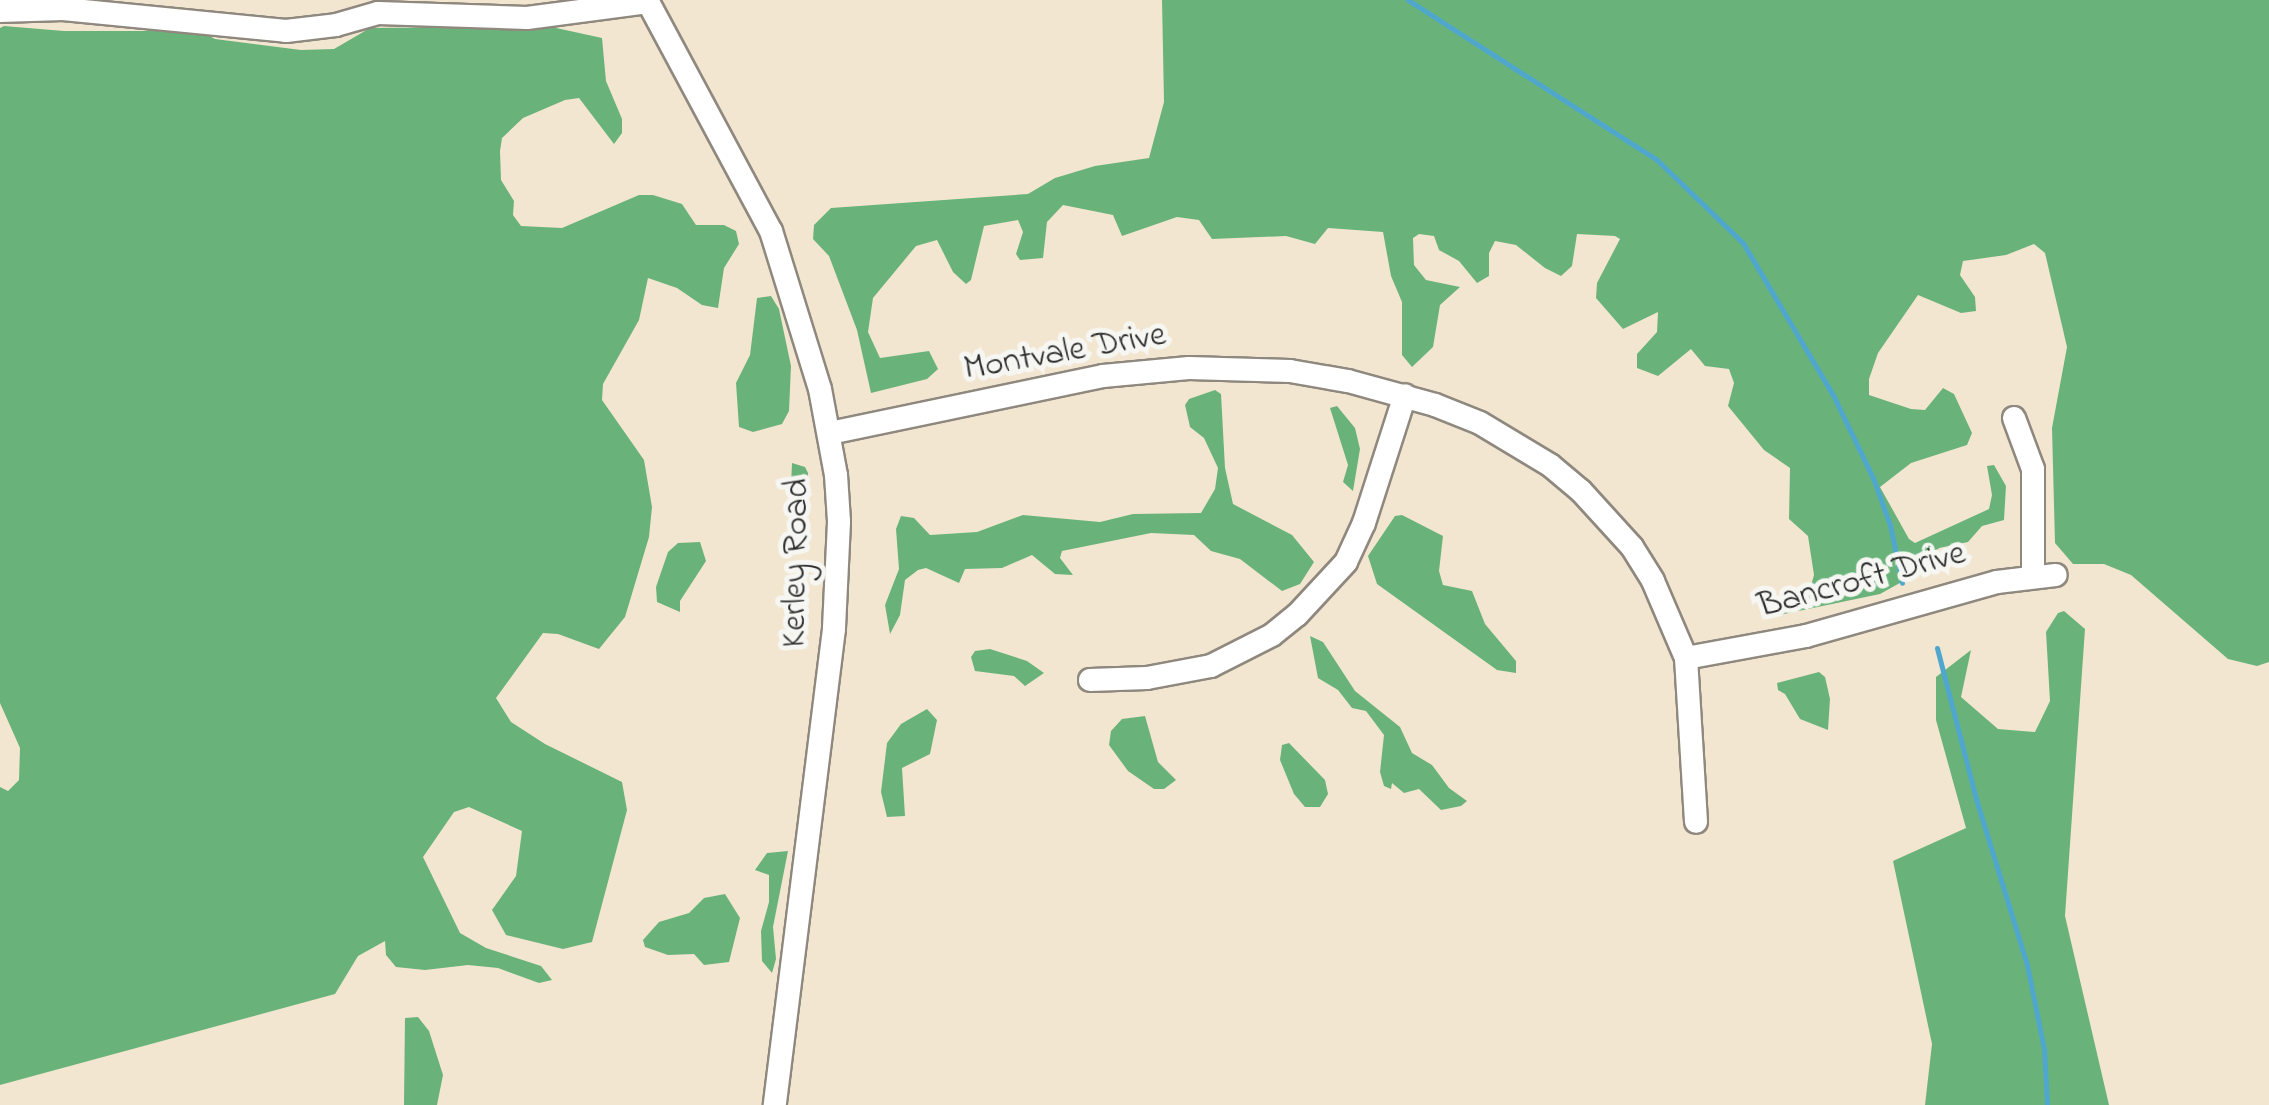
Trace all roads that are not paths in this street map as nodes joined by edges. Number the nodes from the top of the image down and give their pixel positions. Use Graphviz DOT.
graph roads {
  1 [pos="648,1"];
  2 [pos="0,11"];
  3 [pos="1405,396"];
  4 [pos="2014,418"];
  5 [pos="830,433"];
  6 [pos="1686,658"];
  7 [pos="1090,680"];
  8 [pos="1696,822"];
  9 [pos="775,1105"];
  1 -- 2 [label="street"];
  1 -- 5 [label="street, Kerley Road"];
  3 -- 5 [label="street, Montvale Drive"];
  3 -- 6 [label="street, Montvale Drive"];
  3 -- 7 [label="street"];
  4 -- 6 [label="street, Bancroft Drive"];
  5 -- 9 [label="street, Kerley Road"];
  6 -- 8 [label="street, Montvale Drive"];
}
